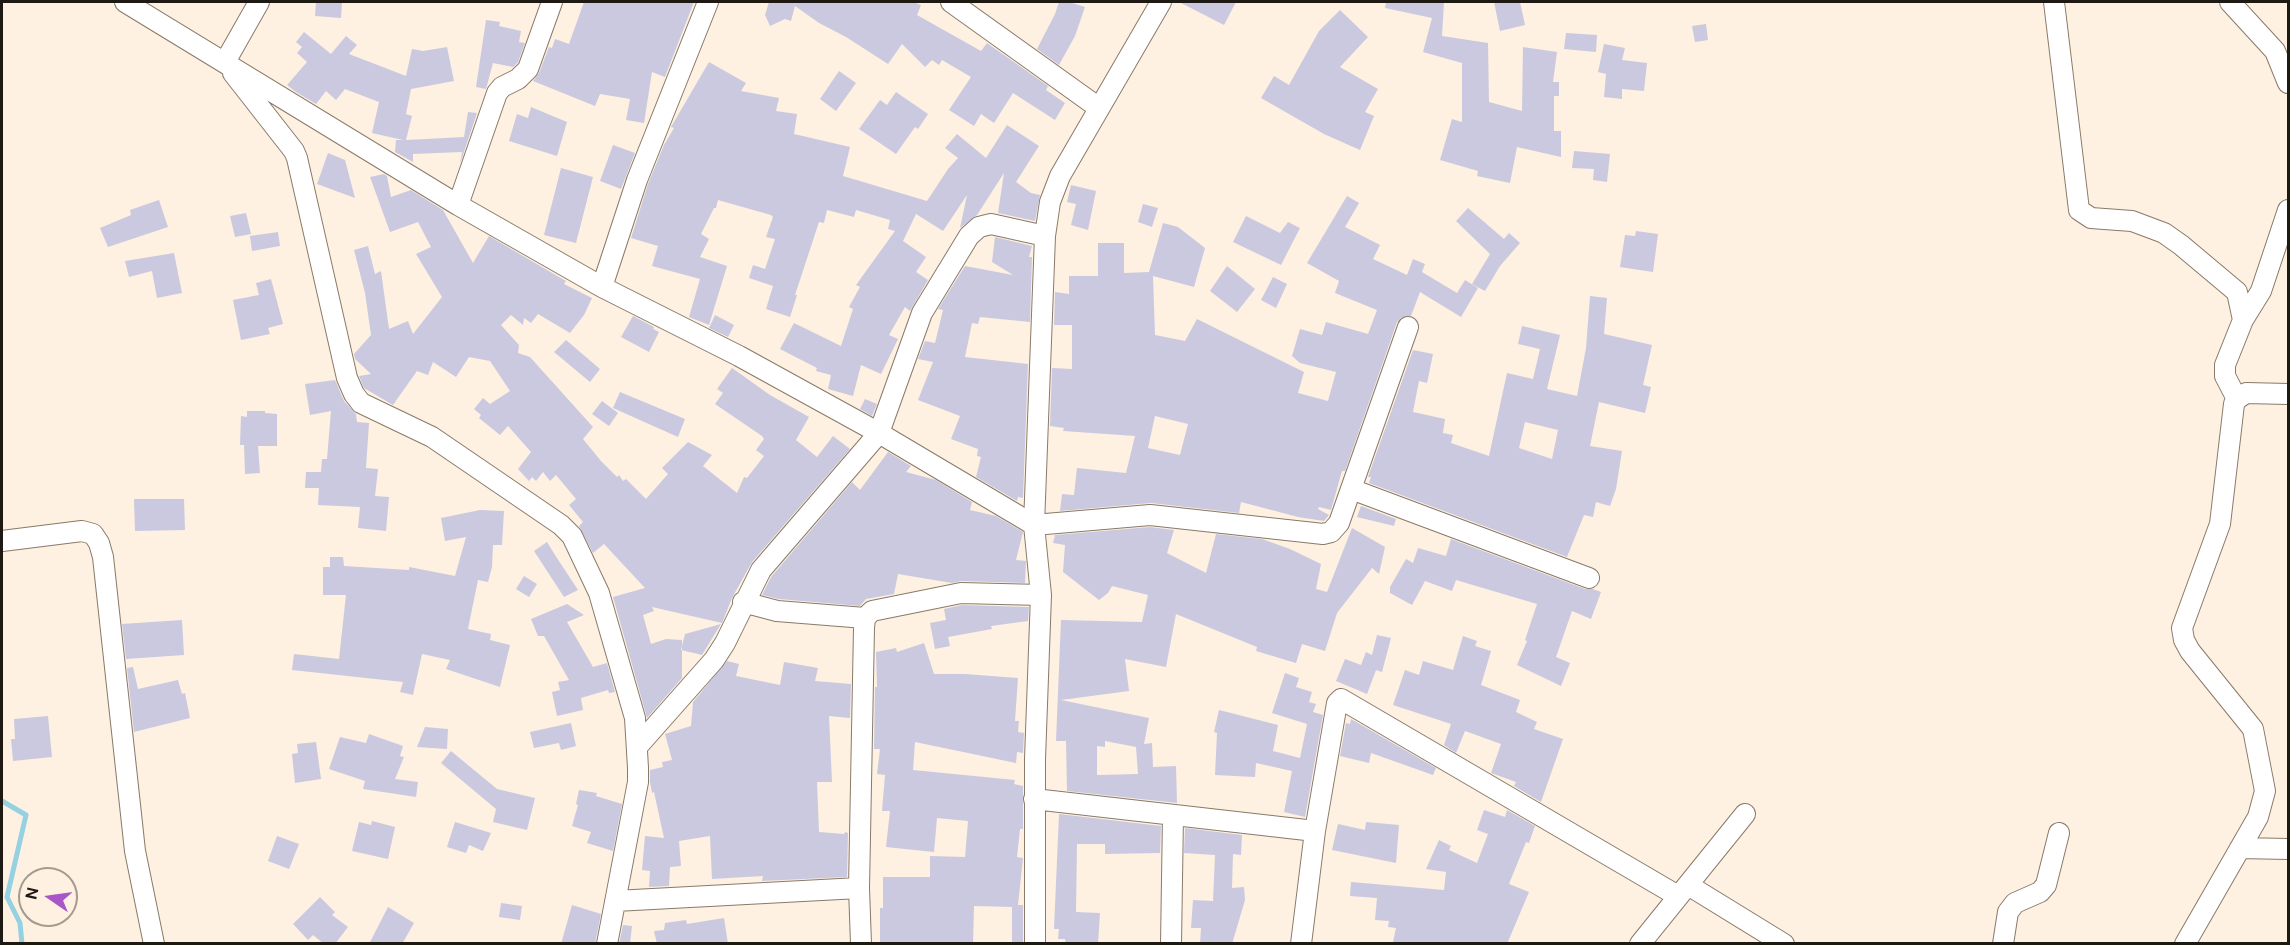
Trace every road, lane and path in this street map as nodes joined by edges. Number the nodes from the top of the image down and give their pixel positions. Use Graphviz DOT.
graph roads {
  1 [pos="125,2"];
  2 [pos="259,2"];
  3 [pos="552,2"];
  4 [pos="708,2"];
  5 [pos="951,2"];
  6 [pos="1161,2"];
  7 [pos="2054,2"];
  8 [pos="2230,2"];
  9 [pos="225,62"];
  10 [pos="2289,83"];
  11 [pos="1099,108"];
  12 [pos="458,205"];
  13 [pos="2289,210"];
  14 [pos="1045,237"];
  15 [pos="602,287"];
  16 [pos="2244,320"];
  17 [pos="1407,327"];
  18 [pos="2289,394"];
  19 [pos="2237,399"];
  20 [pos="879,433"];
  21 [pos="1351,489"];
  22 [pos="1035,525"];
  23 [pos="2,541"];
  24 [pos="1589,578"];
  25 [pos="1041,595"];
  26 [pos="743,602"];
  27 [pos="866,618"];
  28 [pos="637,747"];
  29 [pos="1034,799"];
  30 [pos="1744,814"];
  31 [pos="1173,815"];
  32 [pos="1315,831"];
  33 [pos="2059,833"];
  34 [pos="2240,848"];
  35 [pos="2289,849"];
  36 [pos="859,888"];
  37 [pos="1683,891"];
  38 [pos="615,901"];
  39 [pos="154,944"];
  40 [pos="607,944"];
  41 [pos="861,944"];
  42 [pos="1035,944"];
  43 [pos="1171,944"];
  44 [pos="1301,944"];
  45 [pos="1640,944"];
  46 [pos="1784,944"];
  47 [pos="2003,944"];
  48 [pos="2185,944"];
  1 -- 9 [label="street"];
  2 -- 9 [label="street"];
  3 -- 12 [label="street"];
  4 -- 15 [label="street"];
  5 -- 11 [label="street"];
  6 -- 11 [label="street"];
  7 -- 16 [label="street"];
  8 -- 10 [label="street"];
  9 -- 12 [label="street"];
  9 -- 28 [label="street"];
  11 -- 14 [label="street"];
  12 -- 15 [label="street"];
  13 -- 16 [label="street"];
  14 -- 20 [label="street"];
  14 -- 22 [label="street"];
  15 -- 20 [label="street"];
  16 -- 19 [label="street"];
  17 -- 21 [label="street"];
  18 -- 19 [label="street"];
  19 -- 34 [label="street"];
  20 -- 22 [label="street"];
  20 -- 26 [label="street"];
  21 -- 22 [label="street"];
  21 -- 24 [label="street"];
  22 -- 25 [label="street"];
  23 -- 39 [label="street"];
  25 -- 27 [label="street"];
  25 -- 29 [label="street"];
  26 -- 27 [label="street"];
  26 -- 28 [label="street"];
  27 -- 36 [label="street"];
  28 -- 38 [label="street"];
  29 -- 31 [label="street"];
  29 -- 42 [label="street"];
  30 -- 37 [label="street"];
  31 -- 32 [label="street"];
  31 -- 43 [label="street"];
  32 -- 37 [label="street"];
  32 -- 44 [label="street"];
  33 -- 47 [label="street"];
  34 -- 35 [label="street"];
  34 -- 48 [label="street"];
  36 -- 38 [label="street"];
  36 -- 41 [label="street"];
  37 -- 45 [label="street"];
  37 -- 46 [label="street"];
  38 -- 40 [label="street"];
}
